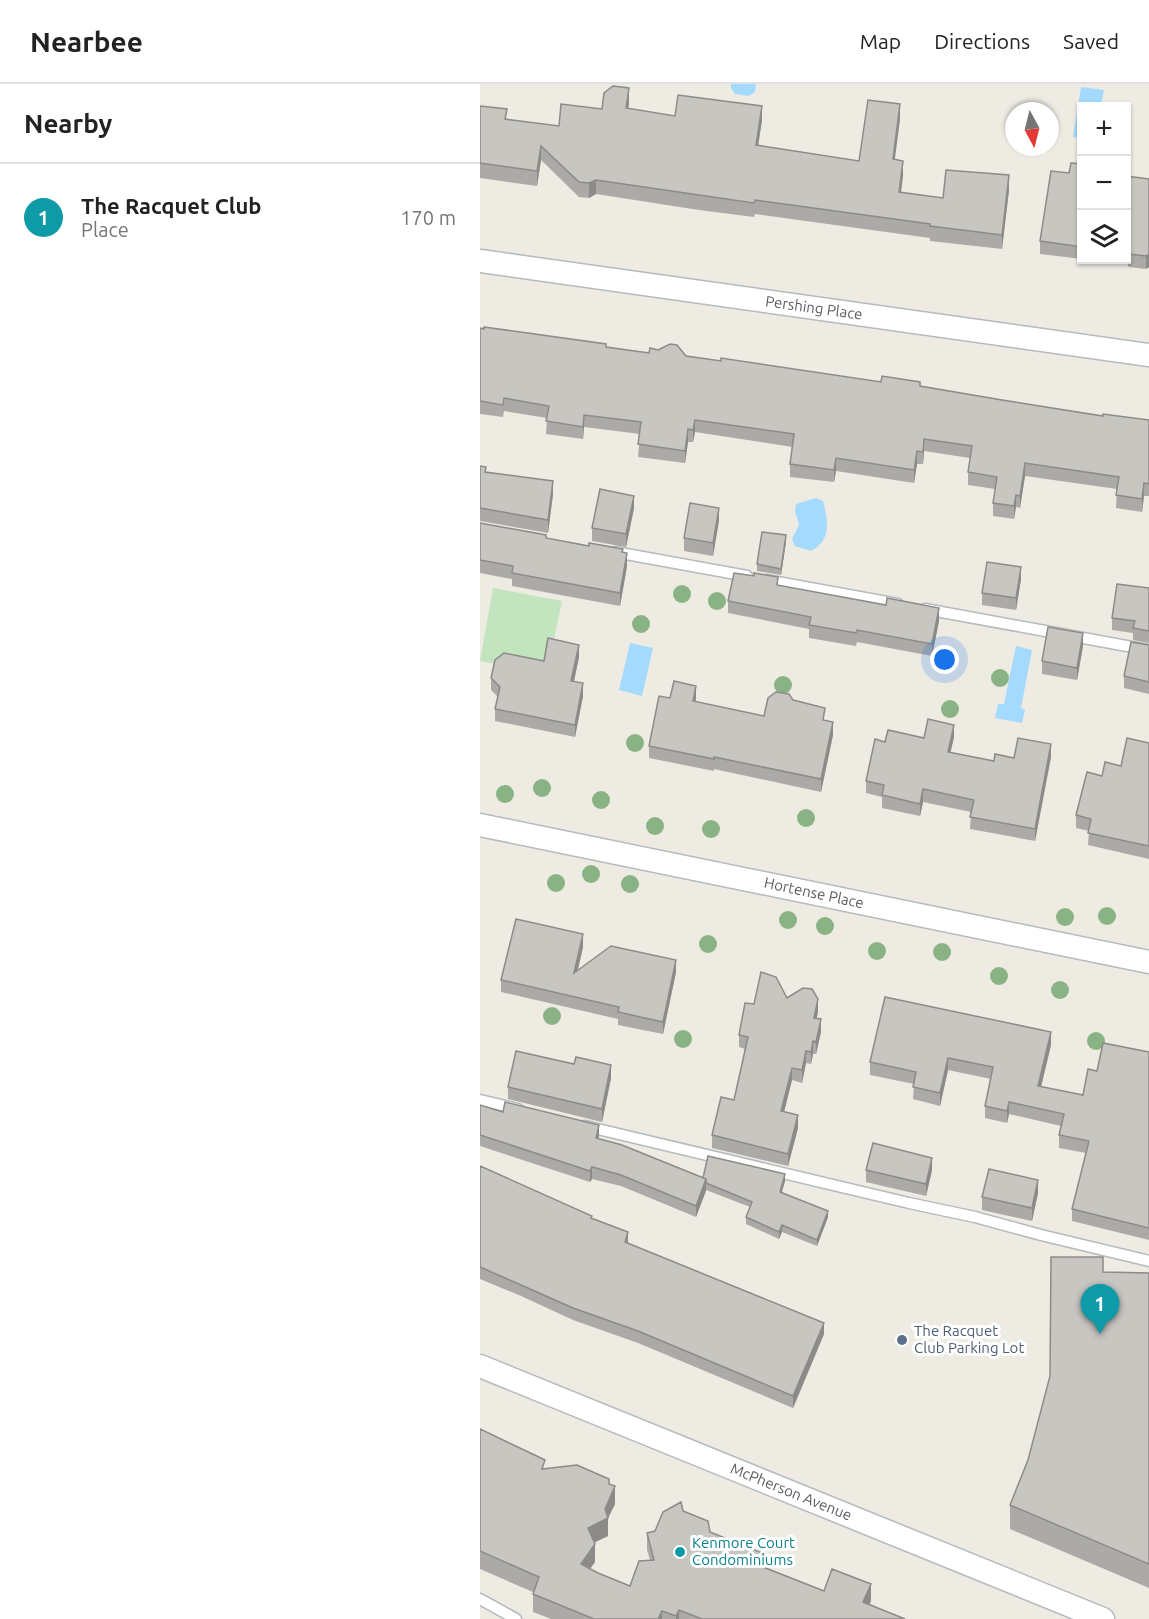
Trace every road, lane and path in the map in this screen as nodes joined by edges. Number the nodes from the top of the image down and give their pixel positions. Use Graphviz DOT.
graph roads {
  1 [pos="480,261"];
  2 [pos="1149,355"];
  3 [pos="609,551"];
  4 [pos="1149,650"];
  5 [pos="480,825"];
  6 [pos="1149,962"];
  7 [pos="480,1100"];
  8 [pos="526,1111"];
  9 [pos="573,1123"];
  10 [pos="1149,1261"];
  11 [pos="480,1366"];
  12 [pos="480,1599"];
  13 [pos="516,1619"];
  14 [pos="1103,1619"];
  1 -- 2 [label="street, Pershing Place"];
  3 -- 4 [label="lane"];
  5 -- 6 [label="street, Hortense Place"];
  7 -- 8 [label="lane"];
  9 -- 10 [label="lane"];
  11 -- 14 [label="street, McPherson Avenue"];
  12 -- 13 [label="lane"];
}
